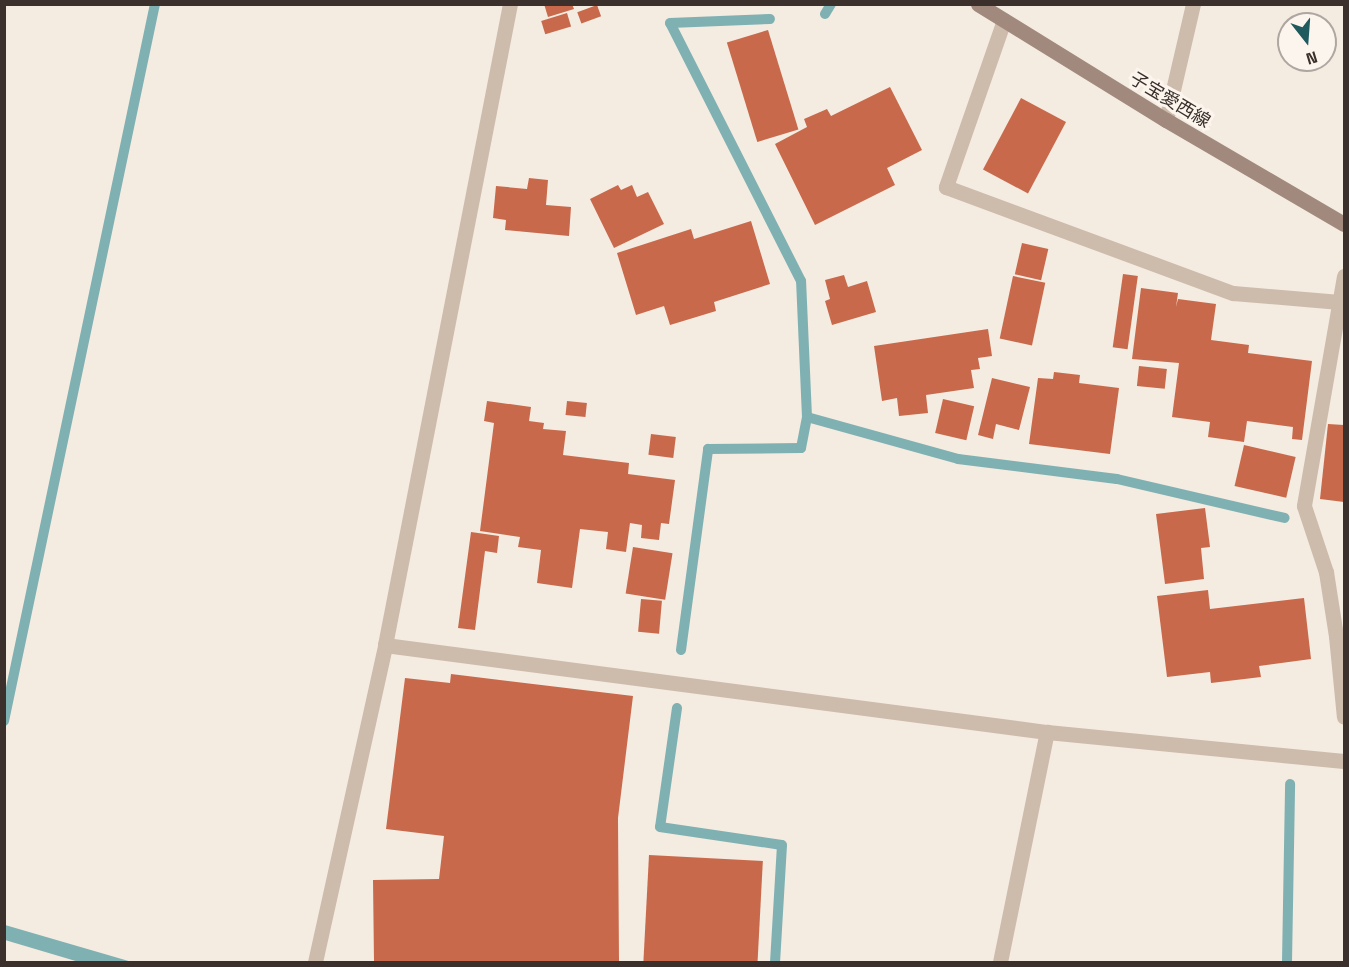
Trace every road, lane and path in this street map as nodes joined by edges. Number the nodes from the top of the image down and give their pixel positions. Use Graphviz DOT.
graph roads {
  1 [pos="510,4"];
  2 [pos="978,4"];
  3 [pos="1193,4"];
  4 [pos="1004,20"];
  5 [pos="1166,120"];
  6 [pos="1344,224"];
  7 [pos="1344,276"];
  8 [pos="1340,302"];
  9 [pos="386,645"];
  10 [pos="1344,717"];
  11 [pos="1047,732"];
  12 [pos="1344,761"];
  13 [pos="315,963"];
  14 [pos="1000,963"];
  1 -- 9 [label="street"];
  2 -- 4 [label="main road, 子宝愛西線"];
  3 -- 5 [label="street"];
  4 -- 5 [label="main road, 子宝愛西線"];
  4 -- 8 [label="street"];
  5 -- 6 [label="main road, 子宝愛西線"];
  7 -- 8 [label="street"];
  8 -- 10 [label="street"];
  9 -- 11 [label="street"];
  9 -- 13 [label="street"];
  11 -- 12 [label="street"];
  11 -- 14 [label="street"];
}
